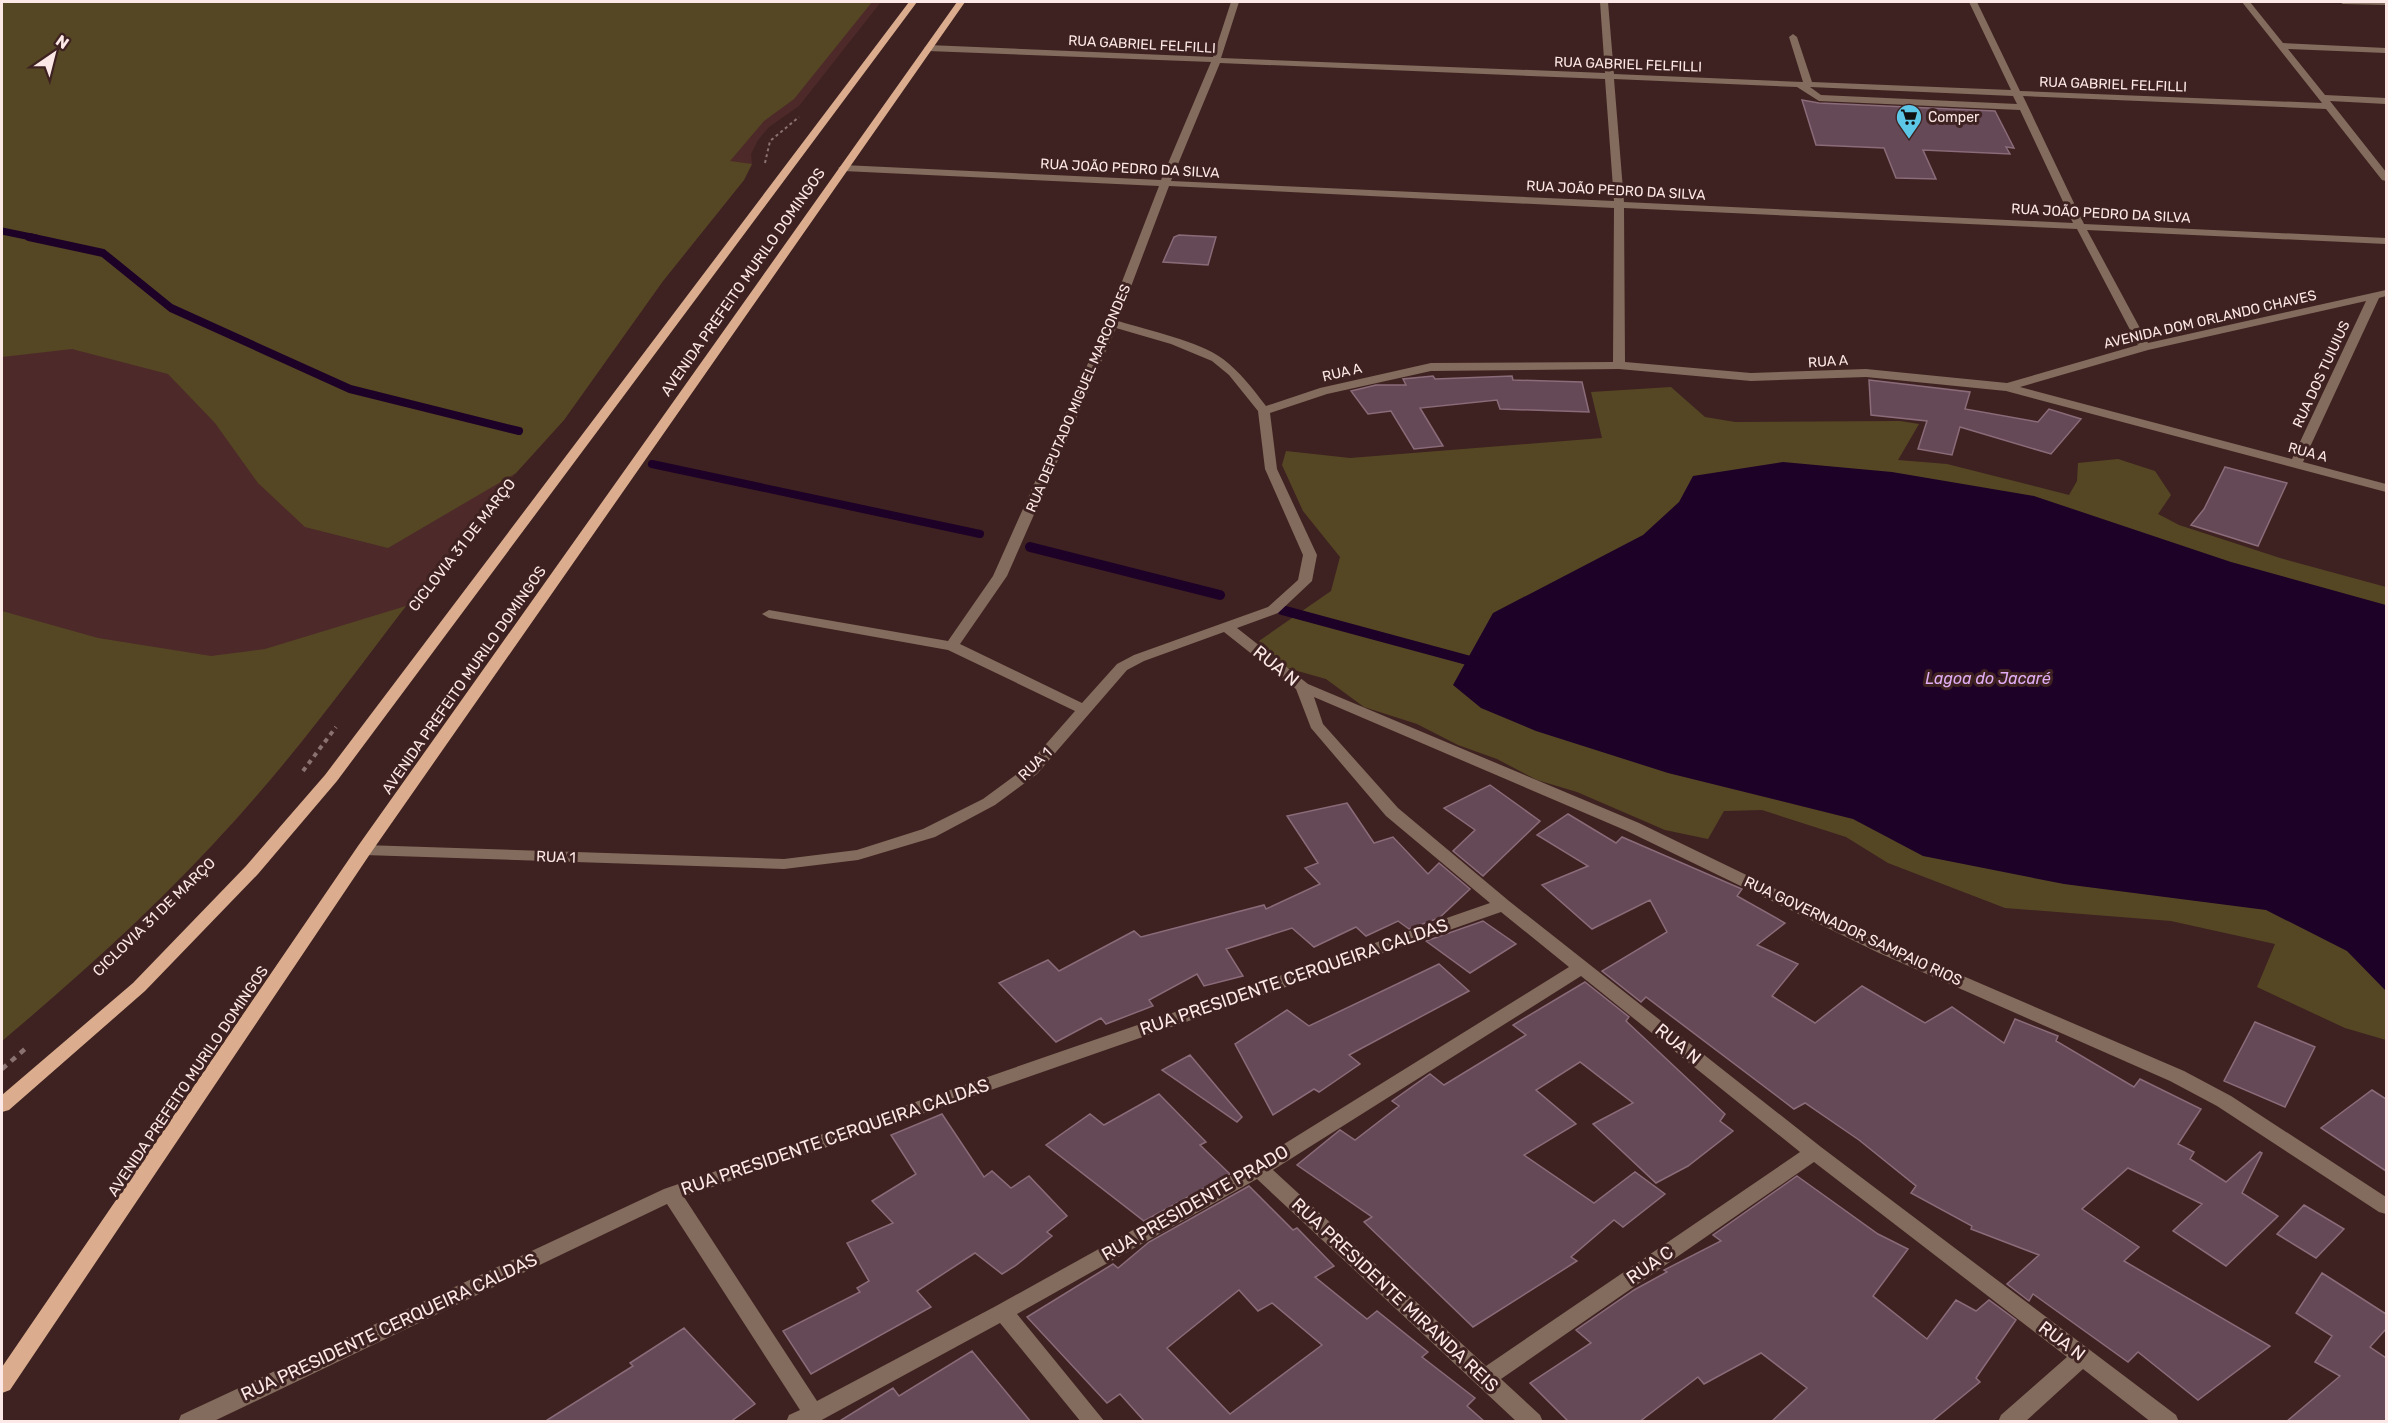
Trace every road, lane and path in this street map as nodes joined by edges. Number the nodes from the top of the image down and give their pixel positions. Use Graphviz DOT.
graph roads {
  1 [pos="913,2"];
  2 [pos="961,2"];
  3 [pos="1235,2"];
  4 [pos="1604,2"];
  5 [pos="1973,2"];
  6 [pos="2246,2"];
  7 [pos="2343,2"];
  8 [pos="2386,3"];
  9 [pos="1793,37"];
  10 [pos="2282,46"];
  11 [pos="928,48"];
  12 [pos="2386,50"];
  13 [pos="1215,61"];
  14 [pos="1610,77"];
  15 [pos="1798,84"];
  16 [pos="1809,85"];
  17 [pos="2019,93"];
  18 [pos="2386,100"];
  19 [pos="2324,102"];
  20 [pos="2025,106"];
  21 [pos="801,115"];
  22 [pos="2372,159"];
  23 [pos="2386,160"];
  24 [pos="843,168"];
  25 [pos="765,171"];
  26 [pos="2386,178"];
  27 [pos="1165,183"];
  28 [pos="1619,204"];
  29 [pos="2080,226"];
  30 [pos="2386,241"];
  31 [pos="2386,293"];
  32 [pos="2374,296"];
  33 [pos="1112,323"];
  34 [pos="2145,347"];
  35 [pos="1619,365"];
  36 [pos="2007,387"];
  37 [pos="1264,411"];
  38 [pos="2296,464"];
  39 [pos="2386,488"];
  40 [pos="769,614"];
  41 [pos="1228,628"];
  42 [pos="952,646"];
  43 [pos="1303,687"];
  44 [pos="1085,710"];
  45 [pos="342,720"];
  46 [pos="300,775"];
  47 [pos="364,850"];
  48 [pos="1503,905"];
  49 [pos="1582,967"];
  50 [pos="29,1046"];
  51 [pos="2,1068"];
  52 [pos="2,1105"];
  53 [pos="1814,1152"];
  54 [pos="1259,1168"];
  55 [pos="670,1194"];
  56 [pos="2386,1206"];
  57 [pos="1003,1311"];
  58 [pos="2083,1356"];
  59 [pos="1486,1378"];
  60 [pos="2,1384"];
  61 [pos="805,1417"];
  62 [pos="189,1422"];
  63 [pos="1094,1422"];
  64 [pos="1532,1422"];
  65 [pos="2009,1422"];
  66 [pos="2168,1422"];
  1 -- 52 [label="main road, AVENIDA PREFEITO MURILO DOMINGOS"];
  2 -- 11 [label="main road, AVENIDA PREFEITO MURILO DOMINGOS"];
  3 -- 13 [label="street, RUA DEPUTADO MIGUEL MARCONDES"];
  4 -- 14 [label="street"];
  5 -- 17 [label="street"];
  6 -- 10 [label="street"];
  7 -- 8 [label="street"];
  9 -- 16 [label="street"];
  10 -- 12 [label="street"];
  10 -- 19 [label="street"];
  11 -- 13 [label="street, RUA GABRIEL FELFILLI"];
  11 -- 24 [label="main road, AVENIDA PREFEITO MURILO DOMINGOS"];
  13 -- 14 [label="street, RUA GABRIEL FELFILLI"];
  13 -- 27 [label="street, RUA DEPUTADO MIGUEL MARCONDES"];
  14 -- 15 [label="street, RUA GABRIEL FELFILLI"];
  14 -- 28 [label="street"];
  15 -- 16 [label="street, RUA GABRIEL FELFILLI"];
  15 -- 20 [label="street"];
  16 -- 17 [label="street, RUA GABRIEL FELFILLI"];
  17 -- 19 [label="street, RUA GABRIEL FELFILLI"];
  17 -- 20 [label="street"];
  18 -- 19 [label="street, RUA GABRIEL FELFILLI"];
  19 -- 22 [label="street"];
  20 -- 29 [label="street"];
  21 -- 25 [label="path"];
  22 -- 23 [label="street"];
  22 -- 26 [label="street"];
  24 -- 27 [label="street, RUA JOÃO PEDRO DA SILVA"];
  24 -- 47 [label="main road, AVENIDA PREFEITO MURILO DOMINGOS"];
  27 -- 28 [label="street, RUA JOÃO PEDRO DA SILVA"];
  27 -- 33 [label="street, RUA DEPUTADO MIGUEL MARCONDES"];
  28 -- 29 [label="street, RUA JOÃO PEDRO DA SILVA"];
  28 -- 35 [label="street"];
  29 -- 30 [label="street, RUA JOÃO PEDRO DA SILVA"];
  29 -- 34 [label="street"];
  31 -- 32 [label="street, AVENIDA DOM ORLANDO CHAVES"];
  32 -- 34 [label="street, AVENIDA DOM ORLANDO CHAVES"];
  32 -- 38 [label="street, RUA DOS TUIUIUS"];
  33 -- 37 [label="street"];
  33 -- 42 [label="street, RUA DEPUTADO MIGUEL MARCONDES"];
  34 -- 36 [label="street, AVENIDA DOM ORLANDO CHAVES"];
  35 -- 36 [label="street, RUA A"];
  35 -- 37 [label="street, RUA A"];
  36 -- 38 [label="street, RUA A"];
  37 -- 41 [label="street, RUA 1"];
  38 -- 39 [label="street, RUA A"];
  40 -- 42 [label="street"];
  41 -- 43 [label="street, RUA N"];
  41 -- 44 [label="street, RUA 1"];
  42 -- 44 [label="street"];
  43 -- 48 [label="street, RUA N"];
  43 -- 56 [label="street, RUA GOVERNADOR SAMPAIO RIOS"];
  44 -- 47 [label="street, RUA 1"];
  45 -- 46 [label="path"];
  47 -- 60 [label="main road, AVENIDA PREFEITO MURILO DOMINGOS"];
  48 -- 49 [label="street, RUA N"];
  48 -- 55 [label="street, RUA PRESIDENTE CERQUEIRA CALDAS"];
  49 -- 53 [label="street, RUA N"];
  49 -- 54 [label="street, RUA PRESIDENTE PRADO"];
  50 -- 51 [label="path"];
  53 -- 58 [label="street, RUA N"];
  53 -- 59 [label="street, RUA C"];
  54 -- 57 [label="street, RUA PRESIDENTE PRADO"];
  54 -- 59 [label="street, RUA PRESIDENTE MIRANDA REIS"];
  55 -- 61 [label="street"];
  55 -- 62 [label="street, RUA PRESIDENTE CERQUEIRA CALDAS"];
  57 -- 61 [label="street, RUA PRESIDENTE PRADO"];
  57 -- 63 [label="street"];
  58 -- 65 [label="street"];
  58 -- 66 [label="street, RUA N"];
  59 -- 64 [label="street, RUA PRESIDENTE MIRANDA REIS"];
}
